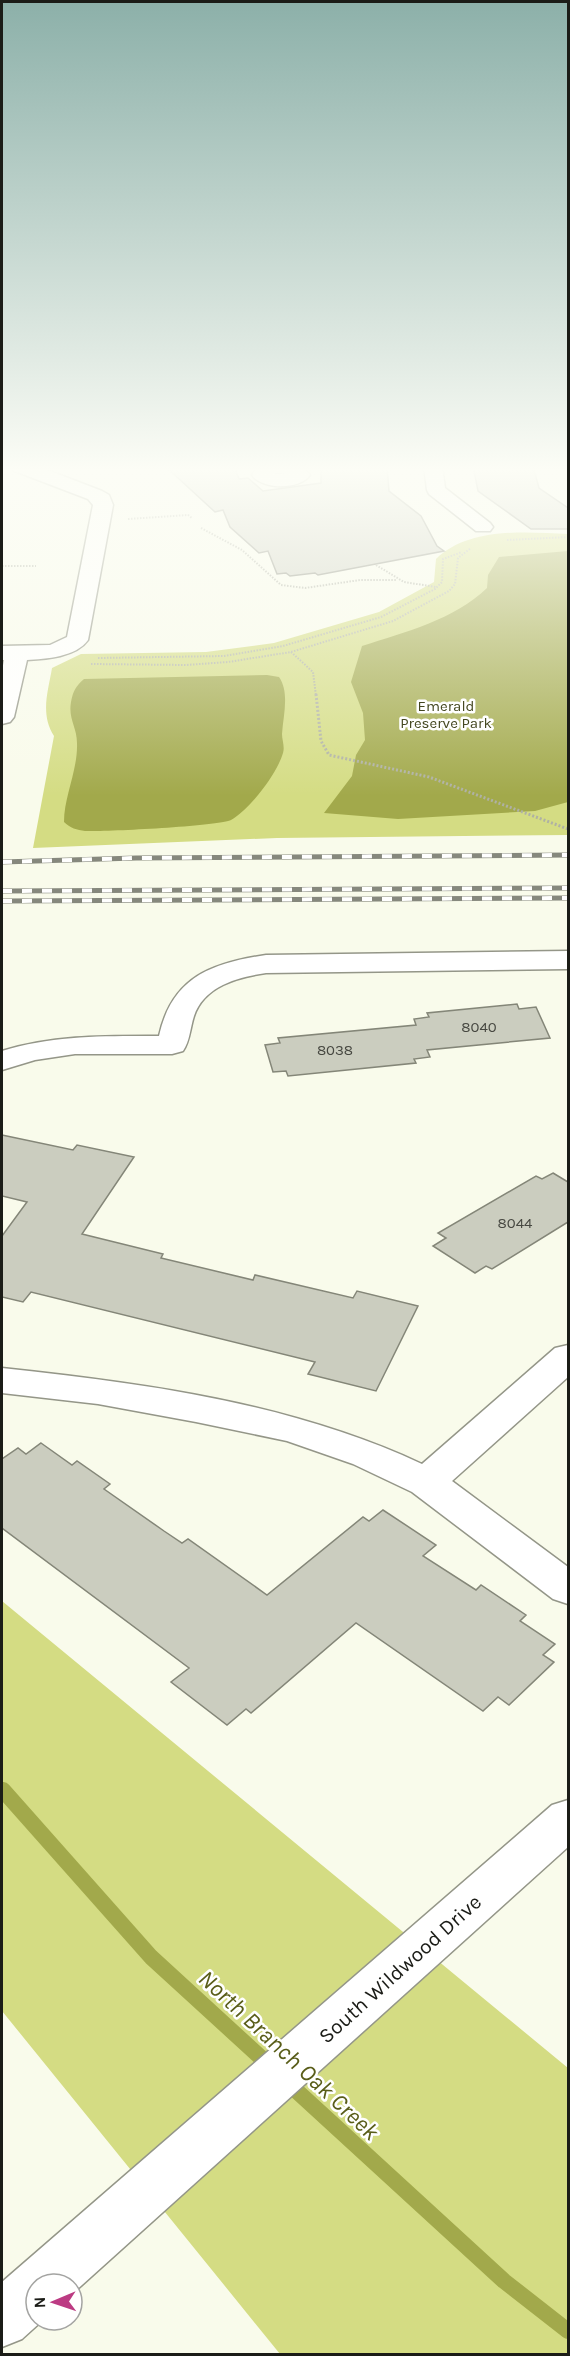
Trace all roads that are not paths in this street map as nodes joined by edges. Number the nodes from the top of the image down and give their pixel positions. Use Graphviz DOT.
graph roads {
  1 [pos="89,576"];
  2 [pos="9,653"];
  3 [pos="2,717"];
  4 [pos="568,960"];
  5 [pos="2,1061"];
  6 [pos="568,1357"];
  7 [pos="2,1381"];
  8 [pos="426,1482"];
  9 [pos="568,1588"];
  10 [pos="568,1819"];
  11 [pos="55,2272"];
  12 [pos="24,2300"];
  13 [pos="2,2319"];
  1 -- 2 [label="street"];
  2 -- 3 [label="street"];
  4 -- 5 [label="street"];
  6 -- 8 [label="street"];
  7 -- 8 [label="street"];
  8 -- 9 [label="street"];
  10 -- 11 [label="street, South Wildwood Drive"];
  12 -- 13 [label="street"];
}
